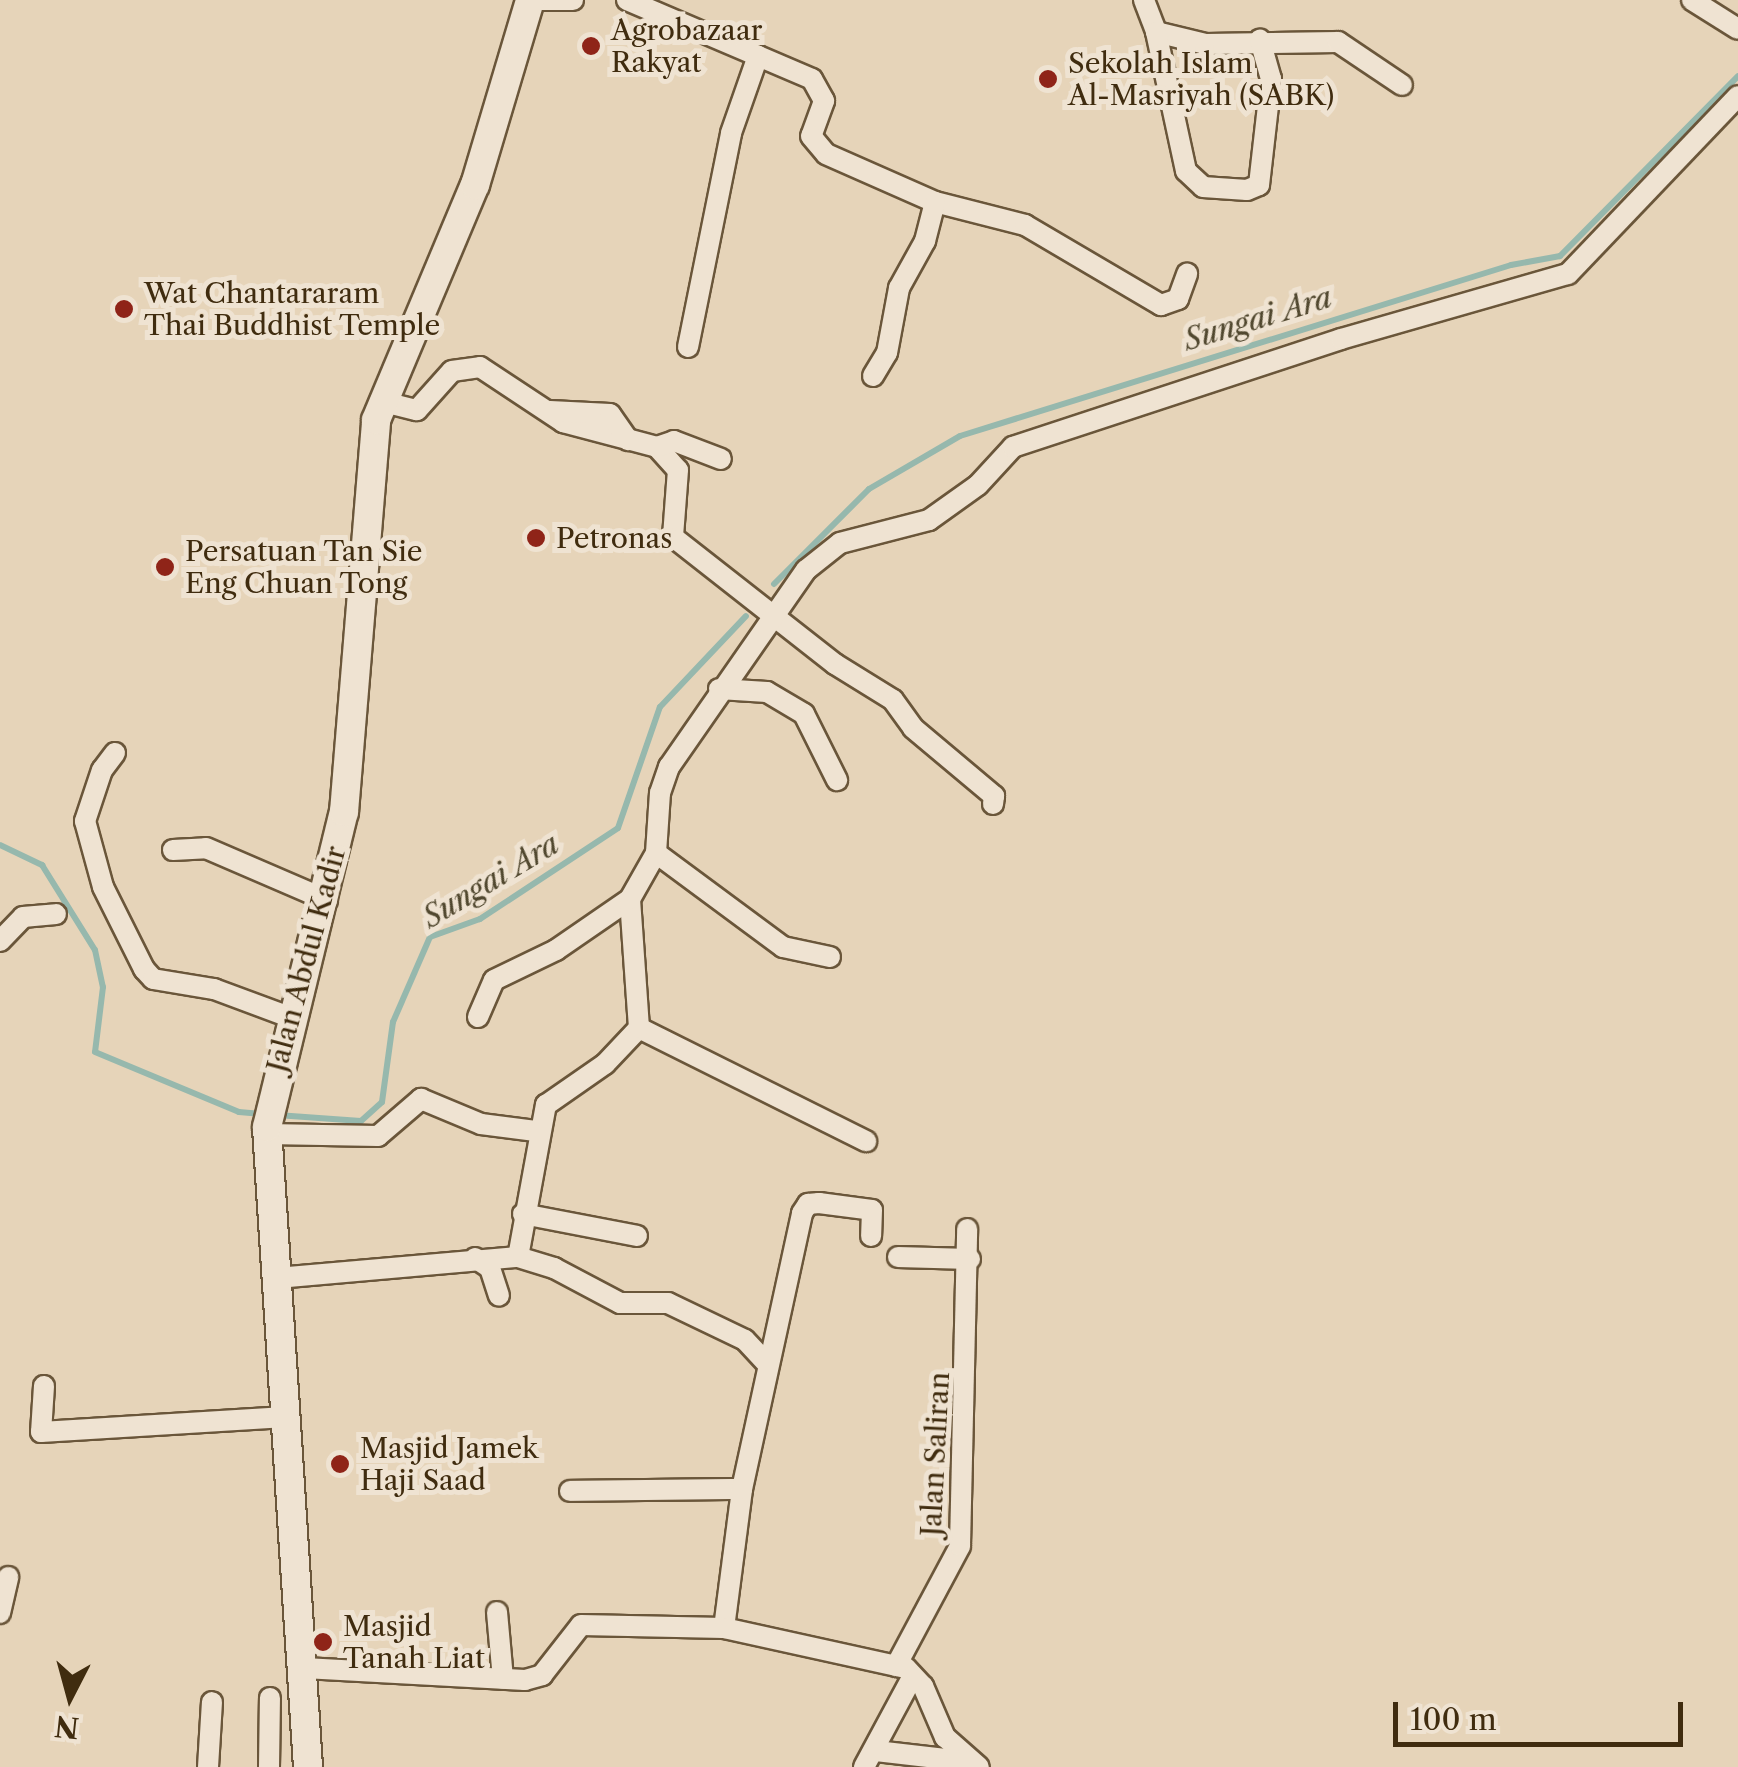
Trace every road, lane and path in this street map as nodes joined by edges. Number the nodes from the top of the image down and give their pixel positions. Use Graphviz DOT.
graph roads {
  1 [pos="530,0"];
  2 [pos="540,0"];
  3 [pos="572,0"];
  4 [pos="626,0"];
  5 [pos="1144,0"];
  6 [pos="1692,0"];
  7 [pos="1738,30"];
  8 [pos="1156,32"];
  9 [pos="1260,40"];
  10 [pos="758,56"];
  11 [pos="1402,85"];
  12 [pos="1738,96"];
  13 [pos="935,202"];
  14 [pos="1187,274"];
  15 [pos="688,347"];
  16 [pos="873,376"];
  17 [pos="380,401"];
  18 [pos="657,448"];
  19 [pos="721,459"];
  20 [pos="773,614"];
  21 [pos="719,688"];
  22 [pos="115,753"];
  23 [pos="837,780"];
  24 [pos="993,804"];
  25 [pos="173,850"];
  26 [pos="656,853"];
  27 [pos="630,899"];
  28 [pos="327,900"];
  29 [pos="56,914"];
  30 [pos="0,941"];
  31 [pos="830,957"];
  32 [pos="478,1017"];
  33 [pos="292,1018"];
  34 [pos="639,1028"];
  35 [pos="268,1121"];
  36 [pos="536,1131"];
  37 [pos="866,1141"];
  38 [pos="524,1214"];
  39 [pos="967,1229"];
  40 [pos="637,1236"];
  41 [pos="871,1236"];
  42 [pos="518,1257"];
  43 [pos="898,1257"];
  44 [pos="475,1258"];
  45 [pos="970,1260"];
  46 [pos="277,1278"];
  47 [pos="499,1296"];
  48 [pos="768,1365"];
  49 [pos="44,1386"];
  50 [pos="286,1417"];
  51 [pos="742,1490"];
  52 [pos="570,1491"];
  53 [pos="8,1578"];
  54 [pos="497,1612"];
  55 [pos="0,1614"];
  56 [pos="724,1628"];
  57 [pos="304,1668"];
  58 [pos="905,1671"];
  59 [pos="503,1679"];
  60 [pos="270,1698"];
  61 [pos="212,1702"];
  62 [pos="870,1759"];
  63 [pos="975,1765"];
  64 [pos="208,1767"];
  65 [pos="269,1767"];
  66 [pos="308,1767"];
  1 -- 17 [label="main road, Jalan Abdul Kadir"];
  2 -- 3 [label="street"];
  4 -- 10 [label="street"];
  5 -- 8 [label="street"];
  6 -- 7 [label="street"];
  8 -- 9 [label="street"];
  8 -- 9 [label="street"];
  9 -- 11 [label="street"];
  10 -- 13 [label="street"];
  10 -- 15 [label="street"];
  12 -- 20 [label="street"];
  13 -- 14 [label="street"];
  13 -- 16 [label="street"];
  17 -- 18 [label="street"];
  17 -- 28 [label="main road, Jalan Abdul Kadir"];
  18 -- 19 [label="street"];
  18 -- 20 [label="street"];
  20 -- 21 [label="street"];
  20 -- 24 [label="street"];
  21 -- 23 [label="street"];
  21 -- 26 [label="street"];
  22 -- 33 [label="street"];
  25 -- 28 [label="street"];
  26 -- 27 [label="street"];
  26 -- 31 [label="street"];
  27 -- 32 [label="street"];
  27 -- 34 [label="street"];
  28 -- 33 [label="main road, Jalan Abdul Kadir"];
  29 -- 30 [label="street"];
  33 -- 35 [label="main road, Jalan Abdul Kadir"];
  34 -- 36 [label="street"];
  34 -- 37 [label="street"];
  35 -- 36 [label="street"];
  35 -- 46 [label="main road, Jalan Abdul Kadir"];
  36 -- 38 [label="street"];
  38 -- 40 [label="street"];
  38 -- 42 [label="street"];
  39 -- 45 [label="street, Jalan Saliran"];
  41 -- 48 [label="street"];
  42 -- 44 [label="street"];
  42 -- 48 [label="street"];
  43 -- 45 [label="street"];
  44 -- 46 [label="street"];
  44 -- 47 [label="street"];
  45 -- 58 [label="street, Jalan Saliran"];
  46 -- 50 [label="main road, Jalan Abdul Kadir"];
  48 -- 51 [label="street"];
  49 -- 50 [label="street"];
  50 -- 57 [label="main road, Jalan Abdul Kadir"];
  51 -- 52 [label="street"];
  51 -- 56 [label="street"];
  53 -- 55 [label="street"];
  54 -- 59 [label="street"];
  56 -- 58 [label="street"];
  56 -- 59 [label="street"];
  57 -- 59 [label="street"];
  57 -- 66 [label="main road, Jalan Abdul Kadir"];
  58 -- 62 [label="street, Jalan Saliran"];
  58 -- 63 [label="street"];
  60 -- 65 [label="street"];
  61 -- 64 [label="street"];
  62 -- 63 [label="street"];
}
